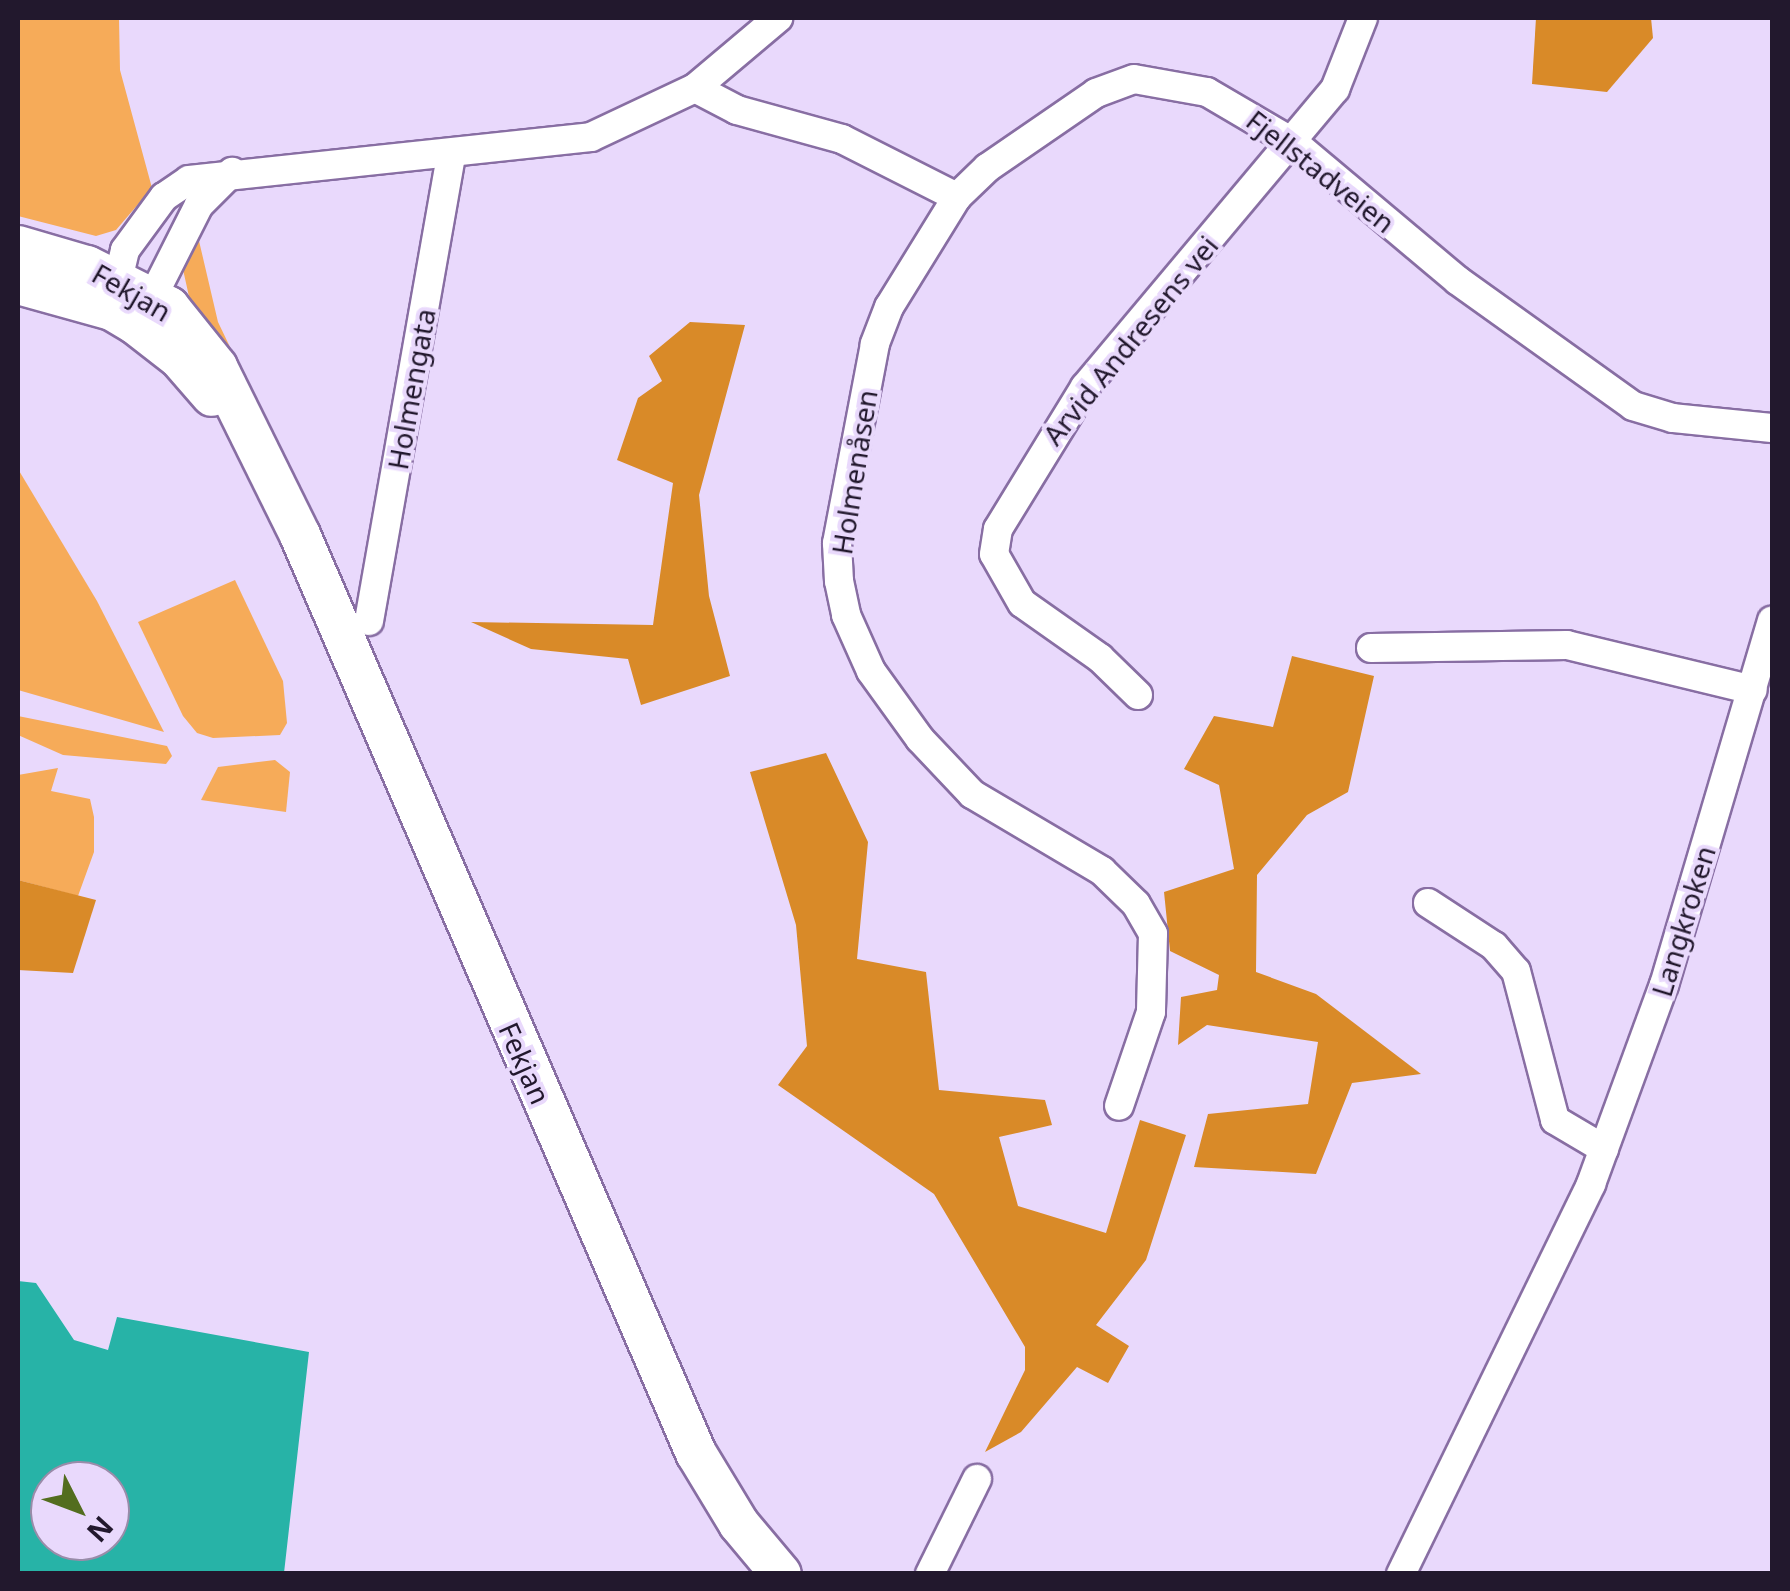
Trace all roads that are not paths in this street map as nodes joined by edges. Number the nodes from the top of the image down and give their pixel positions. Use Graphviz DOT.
graph roads {
  1 [pos="778,18"];
  2 [pos="1363,18"];
  3 [pos="695,88"];
  4 [pos="1294,143"];
  5 [pos="451,156"];
  6 [pos="232,171"];
  7 [pos="957,198"];
  8 [pos="18,246"];
  9 [pos="18,284"];
  10 [pos="127,302"];
  11 [pos="1772,428"];
  12 [pos="1772,621"];
  13 [pos="370,622"];
  14 [pos="1371,648"];
  15 [pos="1753,690"];
  16 [pos="1138,695"];
  17 [pos="1428,903"];
  18 [pos="1120,1106"];
  19 [pos="1604,1149"];
  20 [pos="977,1479"];
  21 [pos="781,1574"];
  22 [pos="930,1574"];
  23 [pos="1401,1574"];
  1 -- 3 [label="street"];
  2 -- 4 [label="street, Arvid Andresens vei"];
  3 -- 5 [label="street"];
  3 -- 7 [label="street"];
  4 -- 7 [label="street, Fjellstadveien"];
  4 -- 11 [label="street, Fjellstadveien"];
  4 -- 16 [label="street, Arvid Andresens vei"];
  5 -- 6 [label="street"];
  5 -- 13 [label="street, Holmengata"];
  6 -- 10 [label="street"];
  6 -- 10 [label="street"];
  7 -- 18 [label="street, Holmenåsen"];
  8 -- 10 [label="main road, Fekjan"];
  9 -- 10 [label="main road, Fekjan"];
  10 -- 21 [label="main road, Fekjan"];
  12 -- 15 [label="street, Langkroken"];
  14 -- 15 [label="street"];
  15 -- 19 [label="street, Langkroken"];
  17 -- 19 [label="street"];
  19 -- 23 [label="street, Langkroken"];
  20 -- 22 [label="street"];
}
